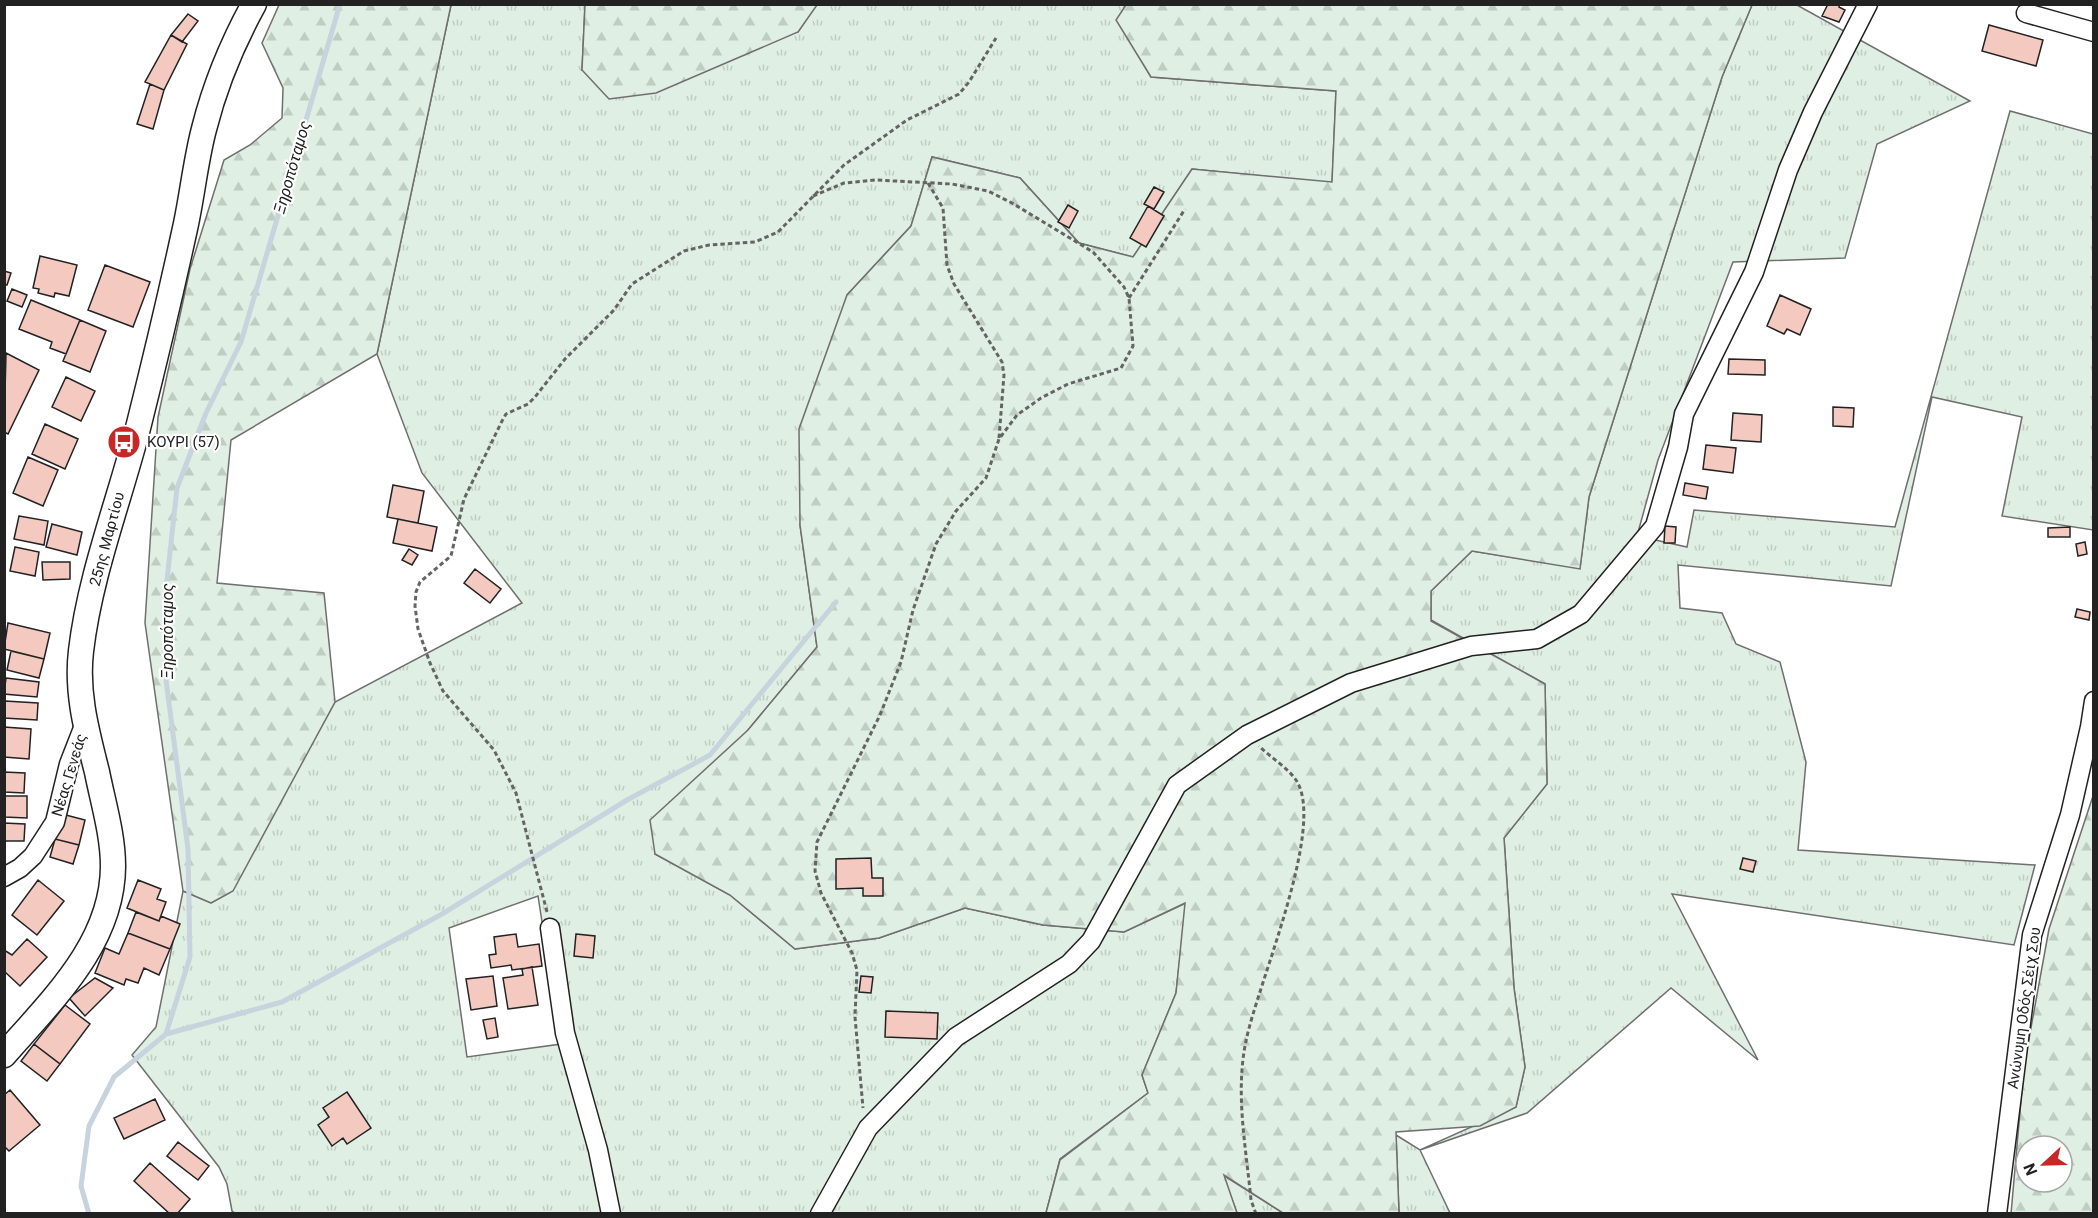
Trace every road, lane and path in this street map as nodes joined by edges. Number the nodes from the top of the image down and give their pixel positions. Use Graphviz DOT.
graph roads {
  1 [pos="254,4"];
  2 [pos="1868,4"];
  3 [pos="2026,13"];
  4 [pos="2094,32"];
  5 [pos="996,38"];
  6 [pos="927,183"];
  7 [pos="813,196"];
  8 [pos="1185,209"];
  9 [pos="1129,298"];
  10 [pos="999,439"];
  11 [pos="2094,701"];
  12 [pos="85,723"];
  13 [pos="1247,735"];
  14 [pos="4,877"];
  15 [pos="550,928"];
  16 [pos="4,1055"];
  17 [pos="868,1128"];
  18 [pos="610,1214"];
  19 [pos="820,1214"];
  20 [pos="1256,1214"];
  21 [pos="1996,1214"];
  1 -- 12 [label="main road, 25ης Μαρτίου"];
  2 -- 13 [label="street"];
  3 -- 4 [label="street"];
  5 -- 7 [label="path"];
  6 -- 7 [label="path"];
  6 -- 9 [label="path"];
  6 -- 10 [label="path"];
  7 -- 15 [label="path"];
  8 -- 9 [label="path"];
  9 -- 10 [label="path"];
  10 -- 17 [label="path"];
  11 -- 21 [label="street, Ανώνυμη Οδός Σέιχ Σου"];
  12 -- 14 [label="street, Νέας Γενεάς"];
  12 -- 16 [label="main road, 25ης Μαρτίου"];
  13 -- 17 [label="street"];
  13 -- 20 [label="path"];
  15 -- 18 [label="street"];
  17 -- 19 [label="street"];
}
